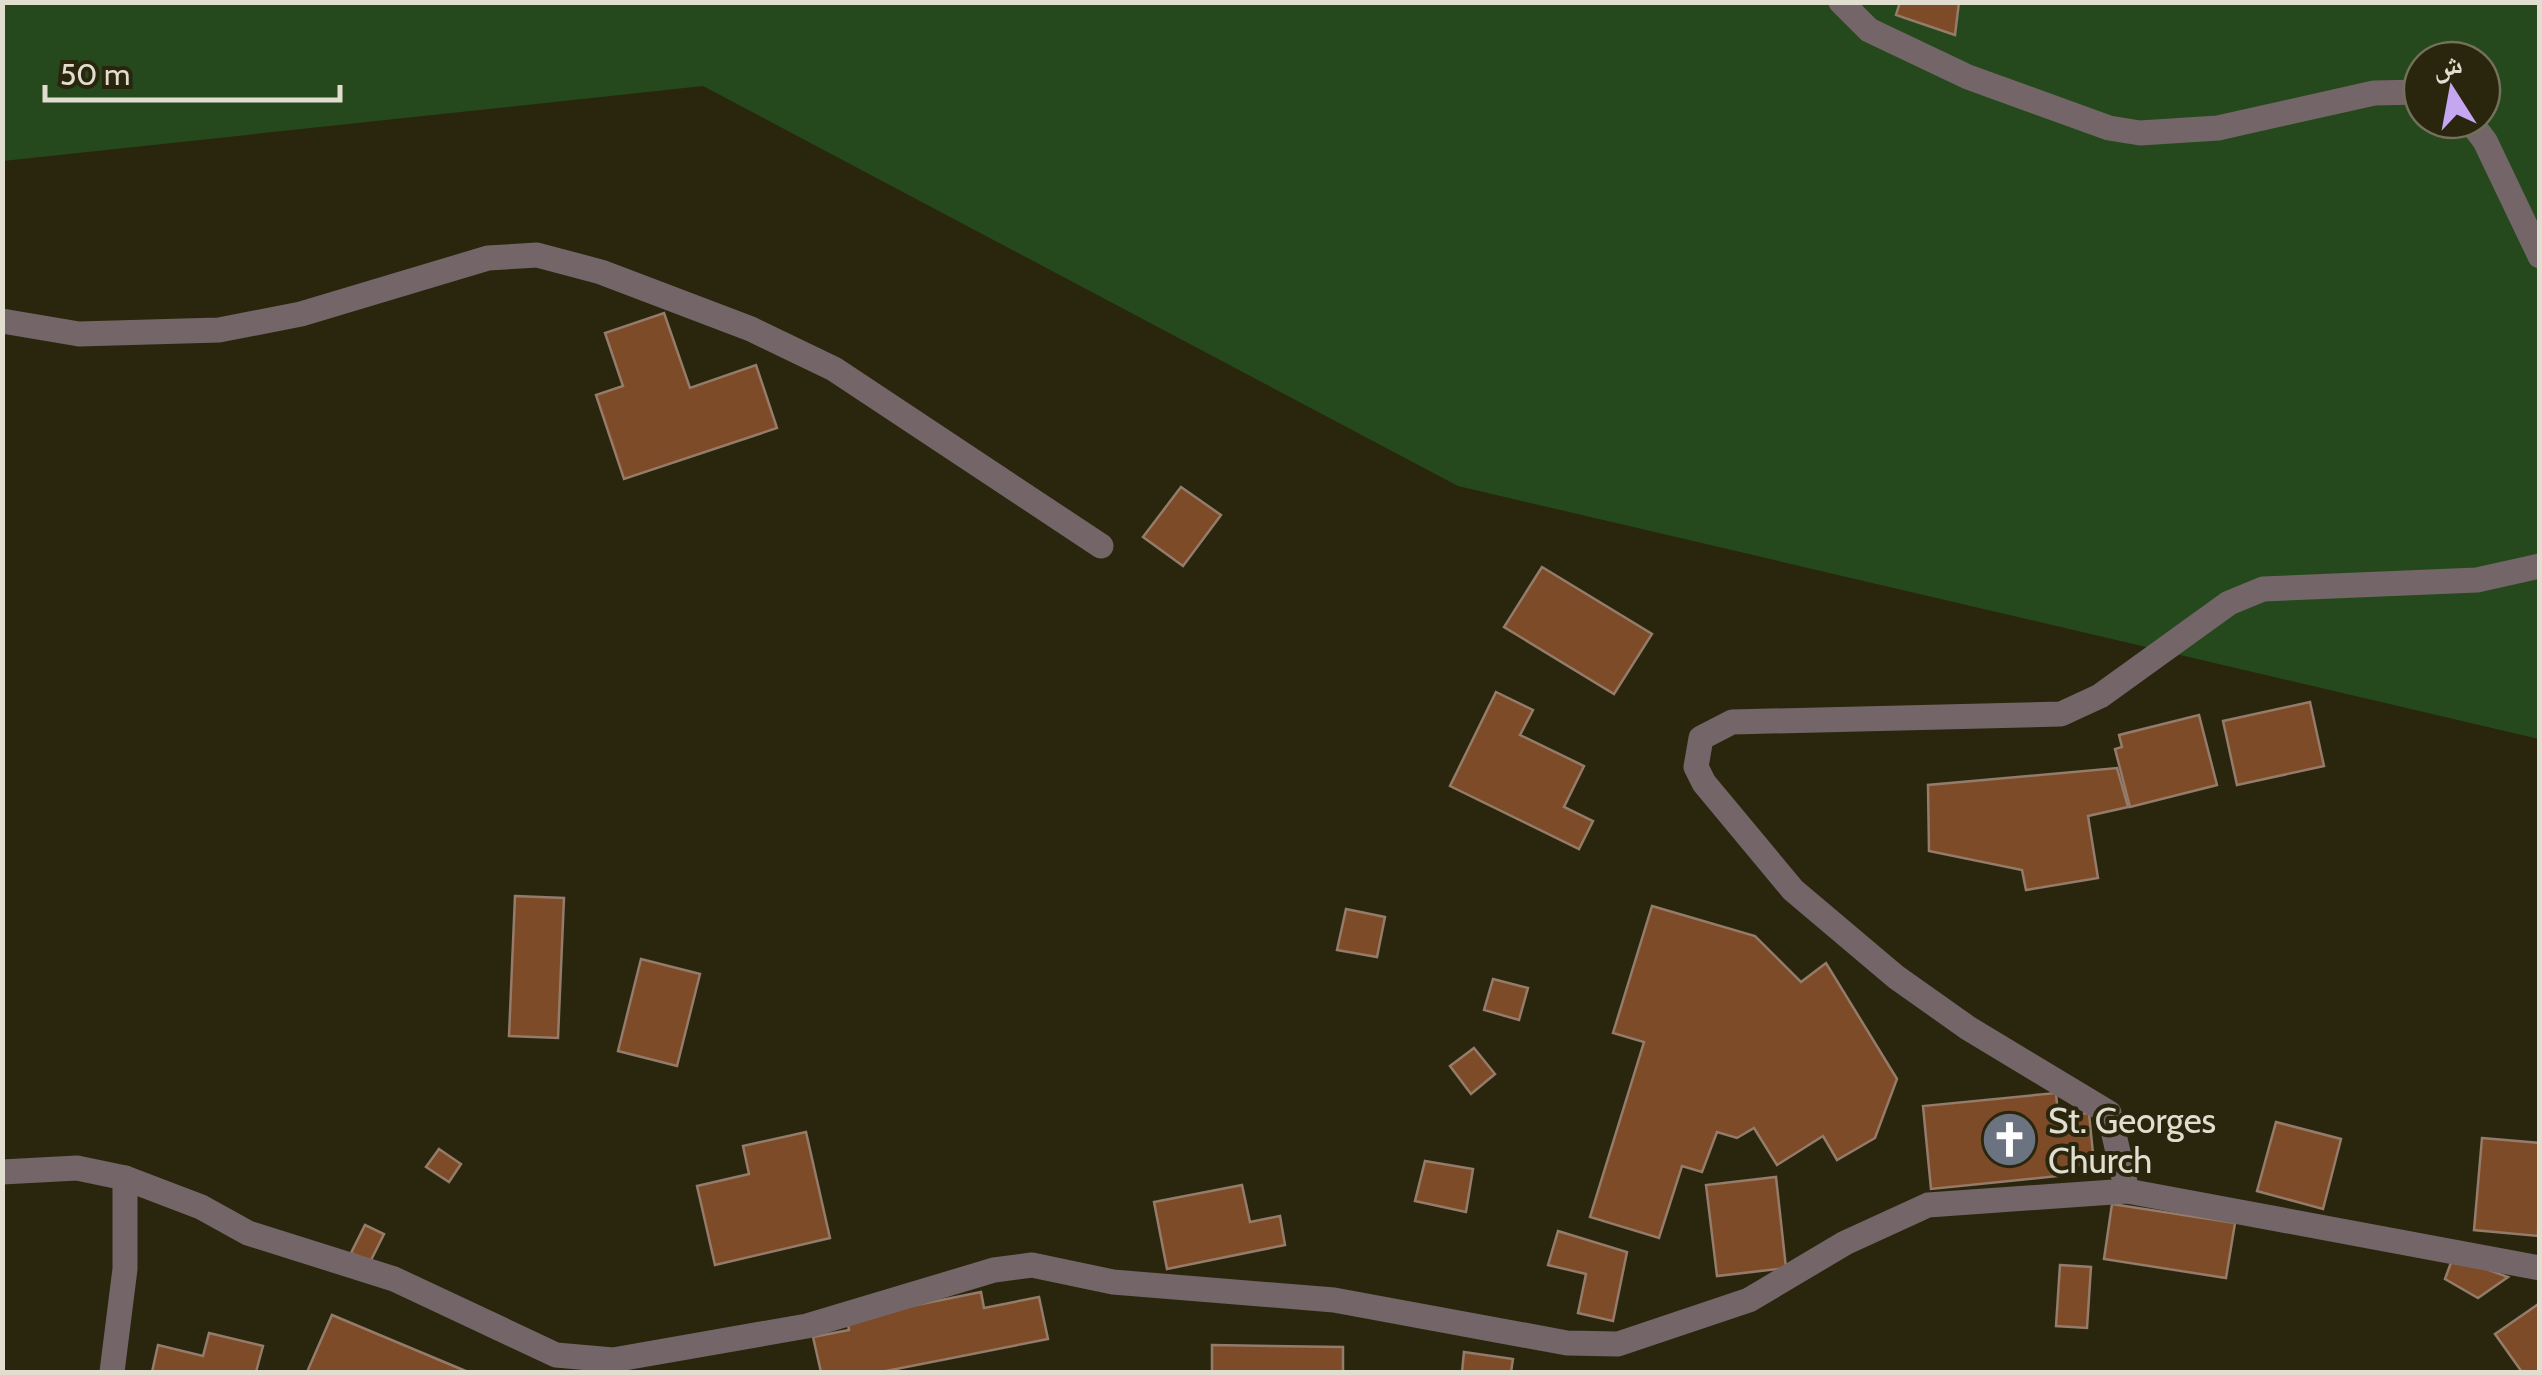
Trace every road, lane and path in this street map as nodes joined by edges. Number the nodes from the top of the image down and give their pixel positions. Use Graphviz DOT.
graph roads {
  1 [pos="1842,2"];
  2 [pos="2402,92"];
  3 [pos="2484,140"];
  4 [pos="2540,256"];
  5 [pos="2,321"];
  6 [pos="1101,546"];
  7 [pos="2540,566"];
  8 [pos="2,1172"];
  9 [pos="125,1178"];
  10 [pos="2127,1191"];
  11 [pos="2540,1268"];
  12 [pos="112,1372"];
  1 -- 2 [label="street"];
  3 -- 4 [label="street"];
  5 -- 6 [label="street"];
  7 -- 10 [label="street"];
  8 -- 9 [label="street"];
  9 -- 10 [label="street"];
  9 -- 12 [label="street"];
  10 -- 11 [label="street"];
}
